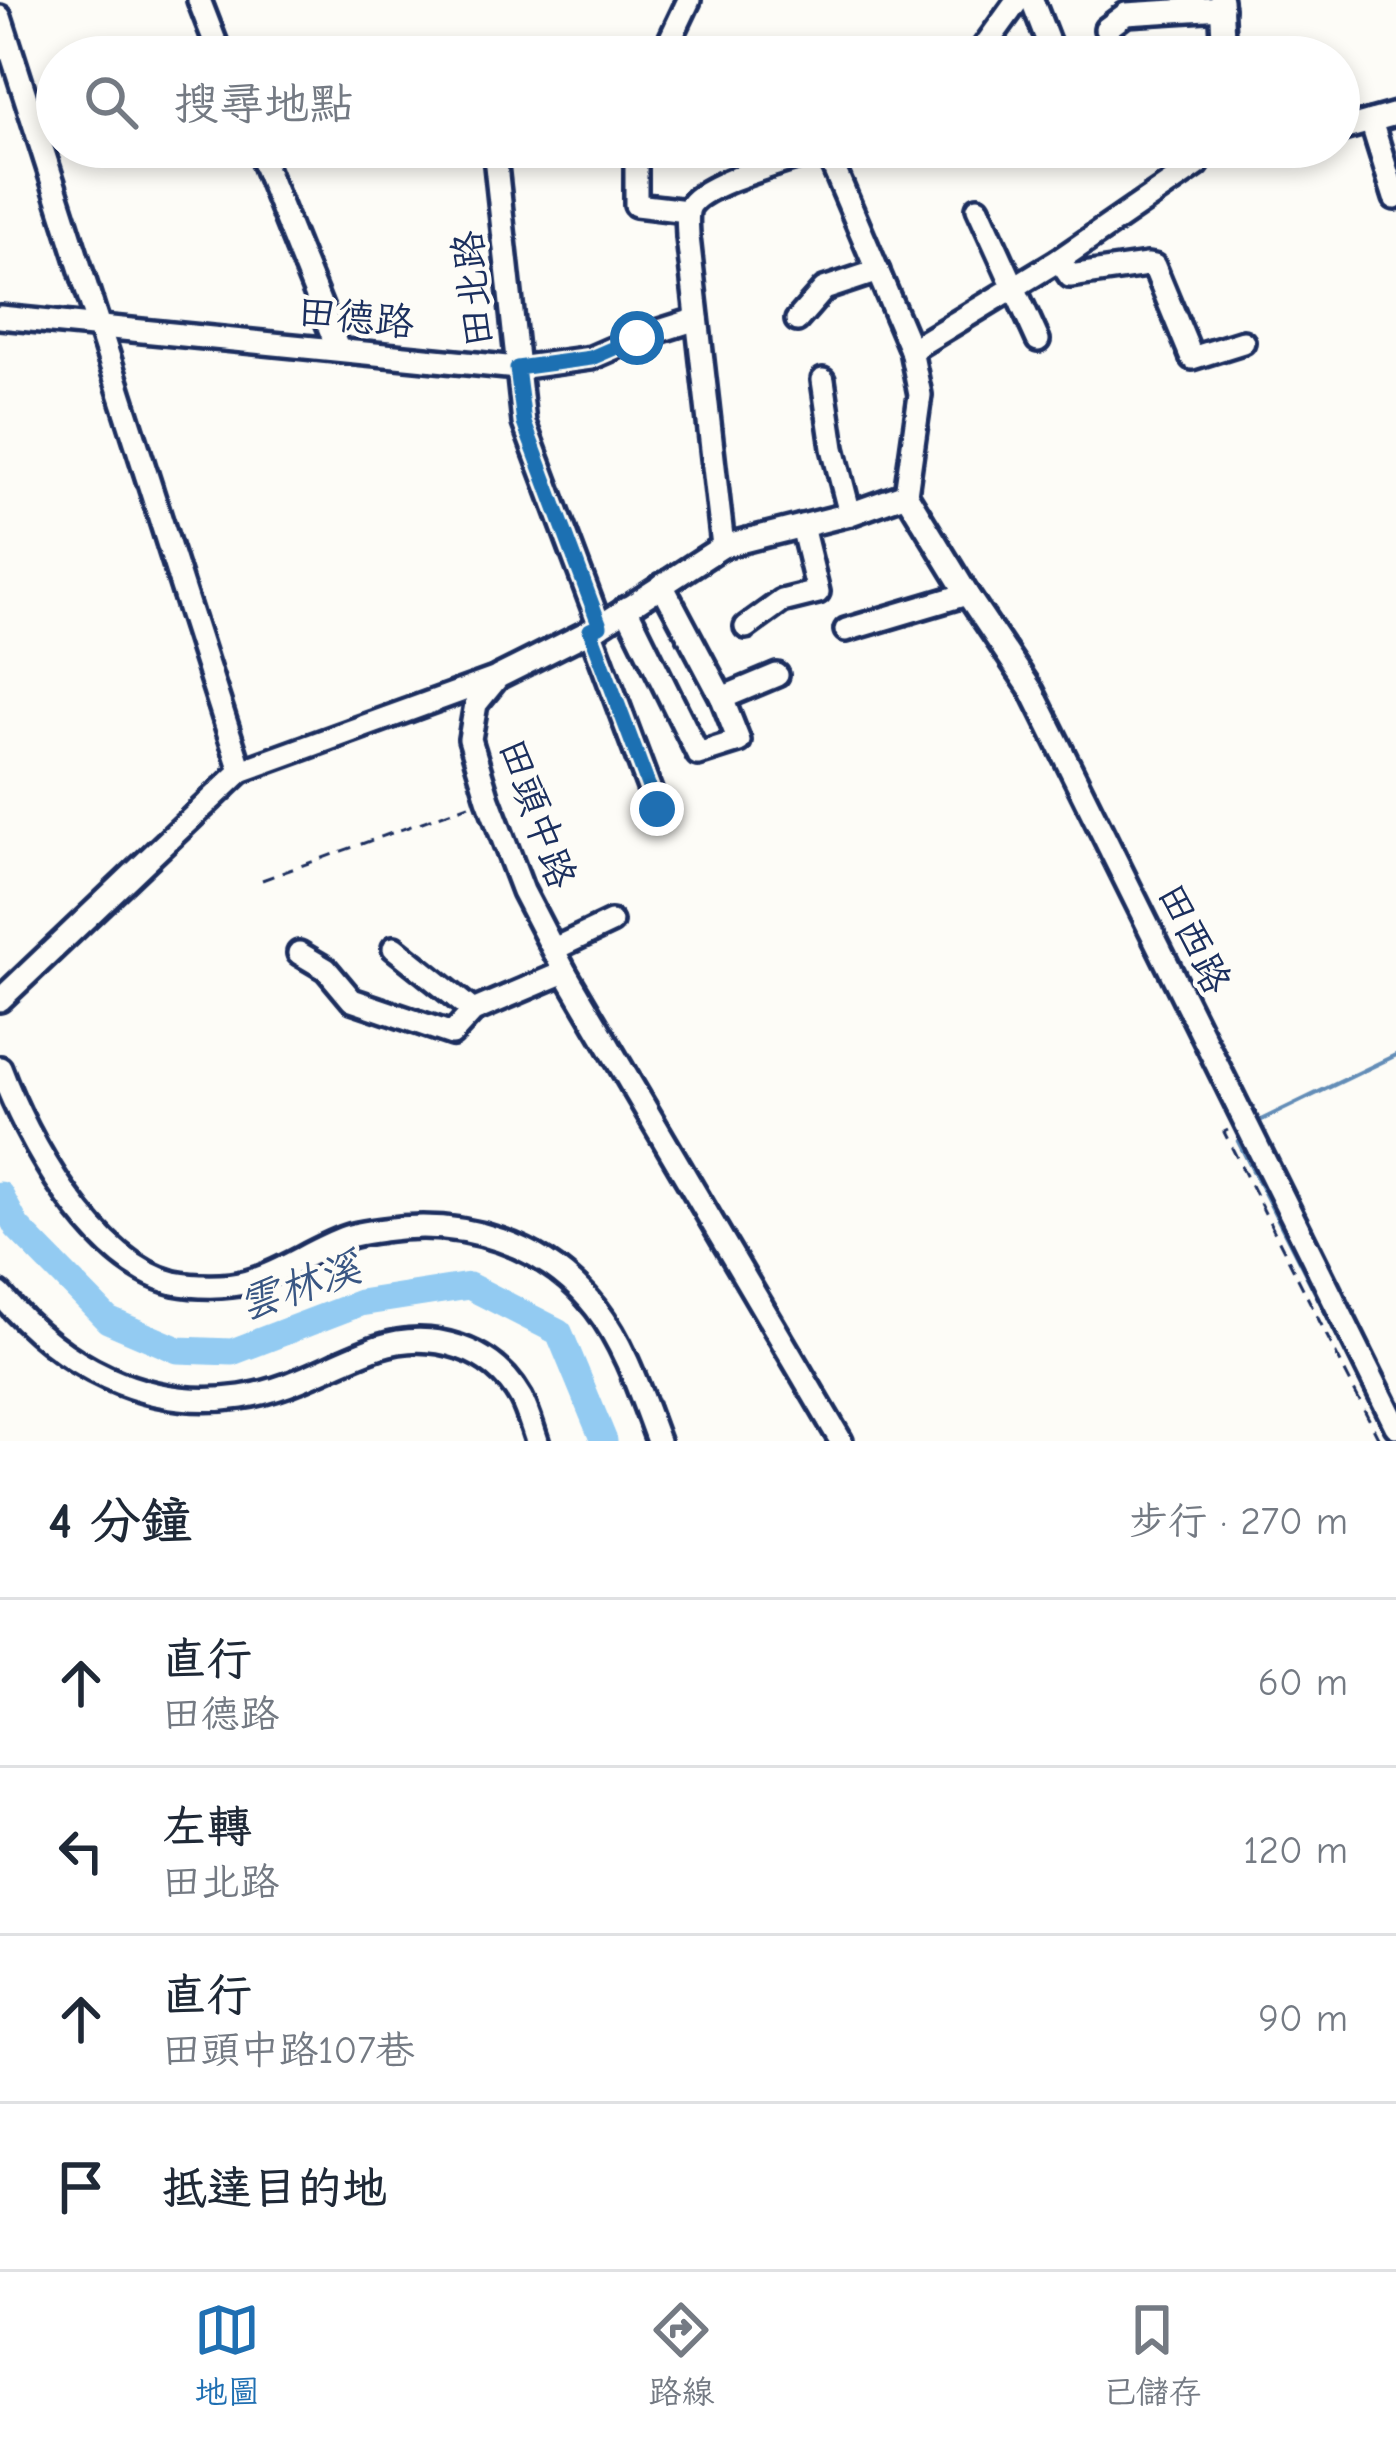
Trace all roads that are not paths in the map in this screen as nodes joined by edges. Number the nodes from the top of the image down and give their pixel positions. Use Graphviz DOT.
graph roads {
  1 [pos="199,0"];
  2 [pos="689,0"];
  3 [pos="1018,0"];
  4 [pos="1032,0"];
  5 [pos="1221,4"];
  6 [pos="0,17"];
  7 [pos="1106,29"];
  8 [pos="213,36"];
  9 [pos="672,36"];
  10 [pos="992,36"];
  11 [pos="1046,36"];
  12 [pos="1223,36"];
  13 [pos="1396,114"];
  14 [pos="1371,121"];
  15 [pos="1360,124"];
  16 [pos="36,129"];
  17 [pos="49,168"];
  18 [pos="265,168"];
  19 [pos="496,168"];
  20 [pos="636,168"];
  21 [pos="768,168"];
  22 [pos="835,168"];
  23 [pos="1193,168"];
  24 [pos="1395,198"];
  25 [pos="978,208"];
  26 [pos="687,211"];
  27 [pos="1059,260"];
  28 [pos="878,271"];
  29 [pos="1013,286"];
  30 [pos="0,316"];
  31 [pos="697,319"];
  32 [pos="797,320"];
  33 [pos="100,327"];
  34 [pos="1038,340"];
  35 [pos="1243,342"];
  36 [pos="338,349"];
  37 [pos="911,350"];
  38 [pos="517,368"];
  39 [pos="823,380"];
  40 [pos="906,494"];
  41 [pos="850,514"];
  42 [pos="802,526"];
  43 [pos="723,546"];
  44 [pos="662,585"];
  45 [pos="968,594"];
  46 [pos="626,608"];
  47 [pos="746,627"];
  48 [pos="595,628"];
  49 [pos="846,630"];
  50 [pos="777,675"];
  51 [pos="498,677"];
  52 [pos="722,698"];
  53 [pos="241,771"];
  54 [pos="657,809"];
  55 [pos="611,922"];
  56 [pos="394,948"];
  57 [pos="554,949"];
  58 [pos="299,953"];
  59 [pos="565,972"];
  60 [pos="0,1000"];
  61 [pos="473,1011"];
  62 [pos="0,1068"];
  63 [pos="0,1294"];
  64 [pos="1396,1426"];
  65 [pos="537,1441"];
  66 [pos="658,1441"];
  67 [pos="842,1441"];
  1 -- 8 [label="street"];
  2 -- 9 [label="street"];
  3 -- 10 [label="street"];
  4 -- 11 [label="street"];
  5 -- 7 [label="street"];
  5 -- 12 [label="street"];
  6 -- 16 [label="street"];
  13 -- 14 [label="street"];
  14 -- 15 [label="street"];
  14 -- 24 [label="street"];
  17 -- 33 [label="street"];
  18 -- 36 [label="street"];
  19 -- 38 [label="street, 田北路"];
  20 -- 26 [label="street"];
  21 -- 26 [label="street"];
  22 -- 28 [label="street"];
  23 -- 27 [label="street"];
  25 -- 29 [label="street"];
  26 -- 31 [label="street"];
  27 -- 29 [label="street"];
  27 -- 35 [label="street"];
  28 -- 32 [label="street"];
  28 -- 37 [label="street"];
  29 -- 34 [label="street"];
  29 -- 37 [label="street"];
  30 -- 33 [label="street, 田德路"];
  31 -- 38 [label="street, 田德路"];
  31 -- 43 [label="street"];
  33 -- 36 [label="street, 田德路"];
  33 -- 53 [label="street"];
  36 -- 38 [label="street, 田德路"];
  37 -- 40 [label="street"];
  38 -- 48 [label="street, 田北路"];
  39 -- 41 [label="street"];
  40 -- 41 [label="street"];
  40 -- 45 [label="street, 田西路"];
  41 -- 42 [label="street"];
  42 -- 43 [label="street"];
  42 -- 47 [label="street"];
  43 -- 44 [label="street"];
  44 -- 46 [label="street"];
  44 -- 52 [label="street"];
  45 -- 49 [label="street"];
  45 -- 64 [label="street, 田西路"];
  46 -- 48 [label="street"];
  46 -- 52 [label="street"];
  48 -- 51 [label="street"];
  48 -- 54 [label="street, 田北路"];
  50 -- 52 [label="street"];
  51 -- 53 [label="street"];
  51 -- 57 [label="street, 田頭中路"];
  53 -- 60 [label="street"];
  55 -- 57 [label="street"];
  56 -- 61 [label="street"];
  57 -- 59 [label="street, 田頭中路"];
  58 -- 61 [label="street"];
  59 -- 61 [label="street"];
  59 -- 67 [label="street, 田頭中路"];
  62 -- 66 [label="street"];
  63 -- 65 [label="street"];
}
